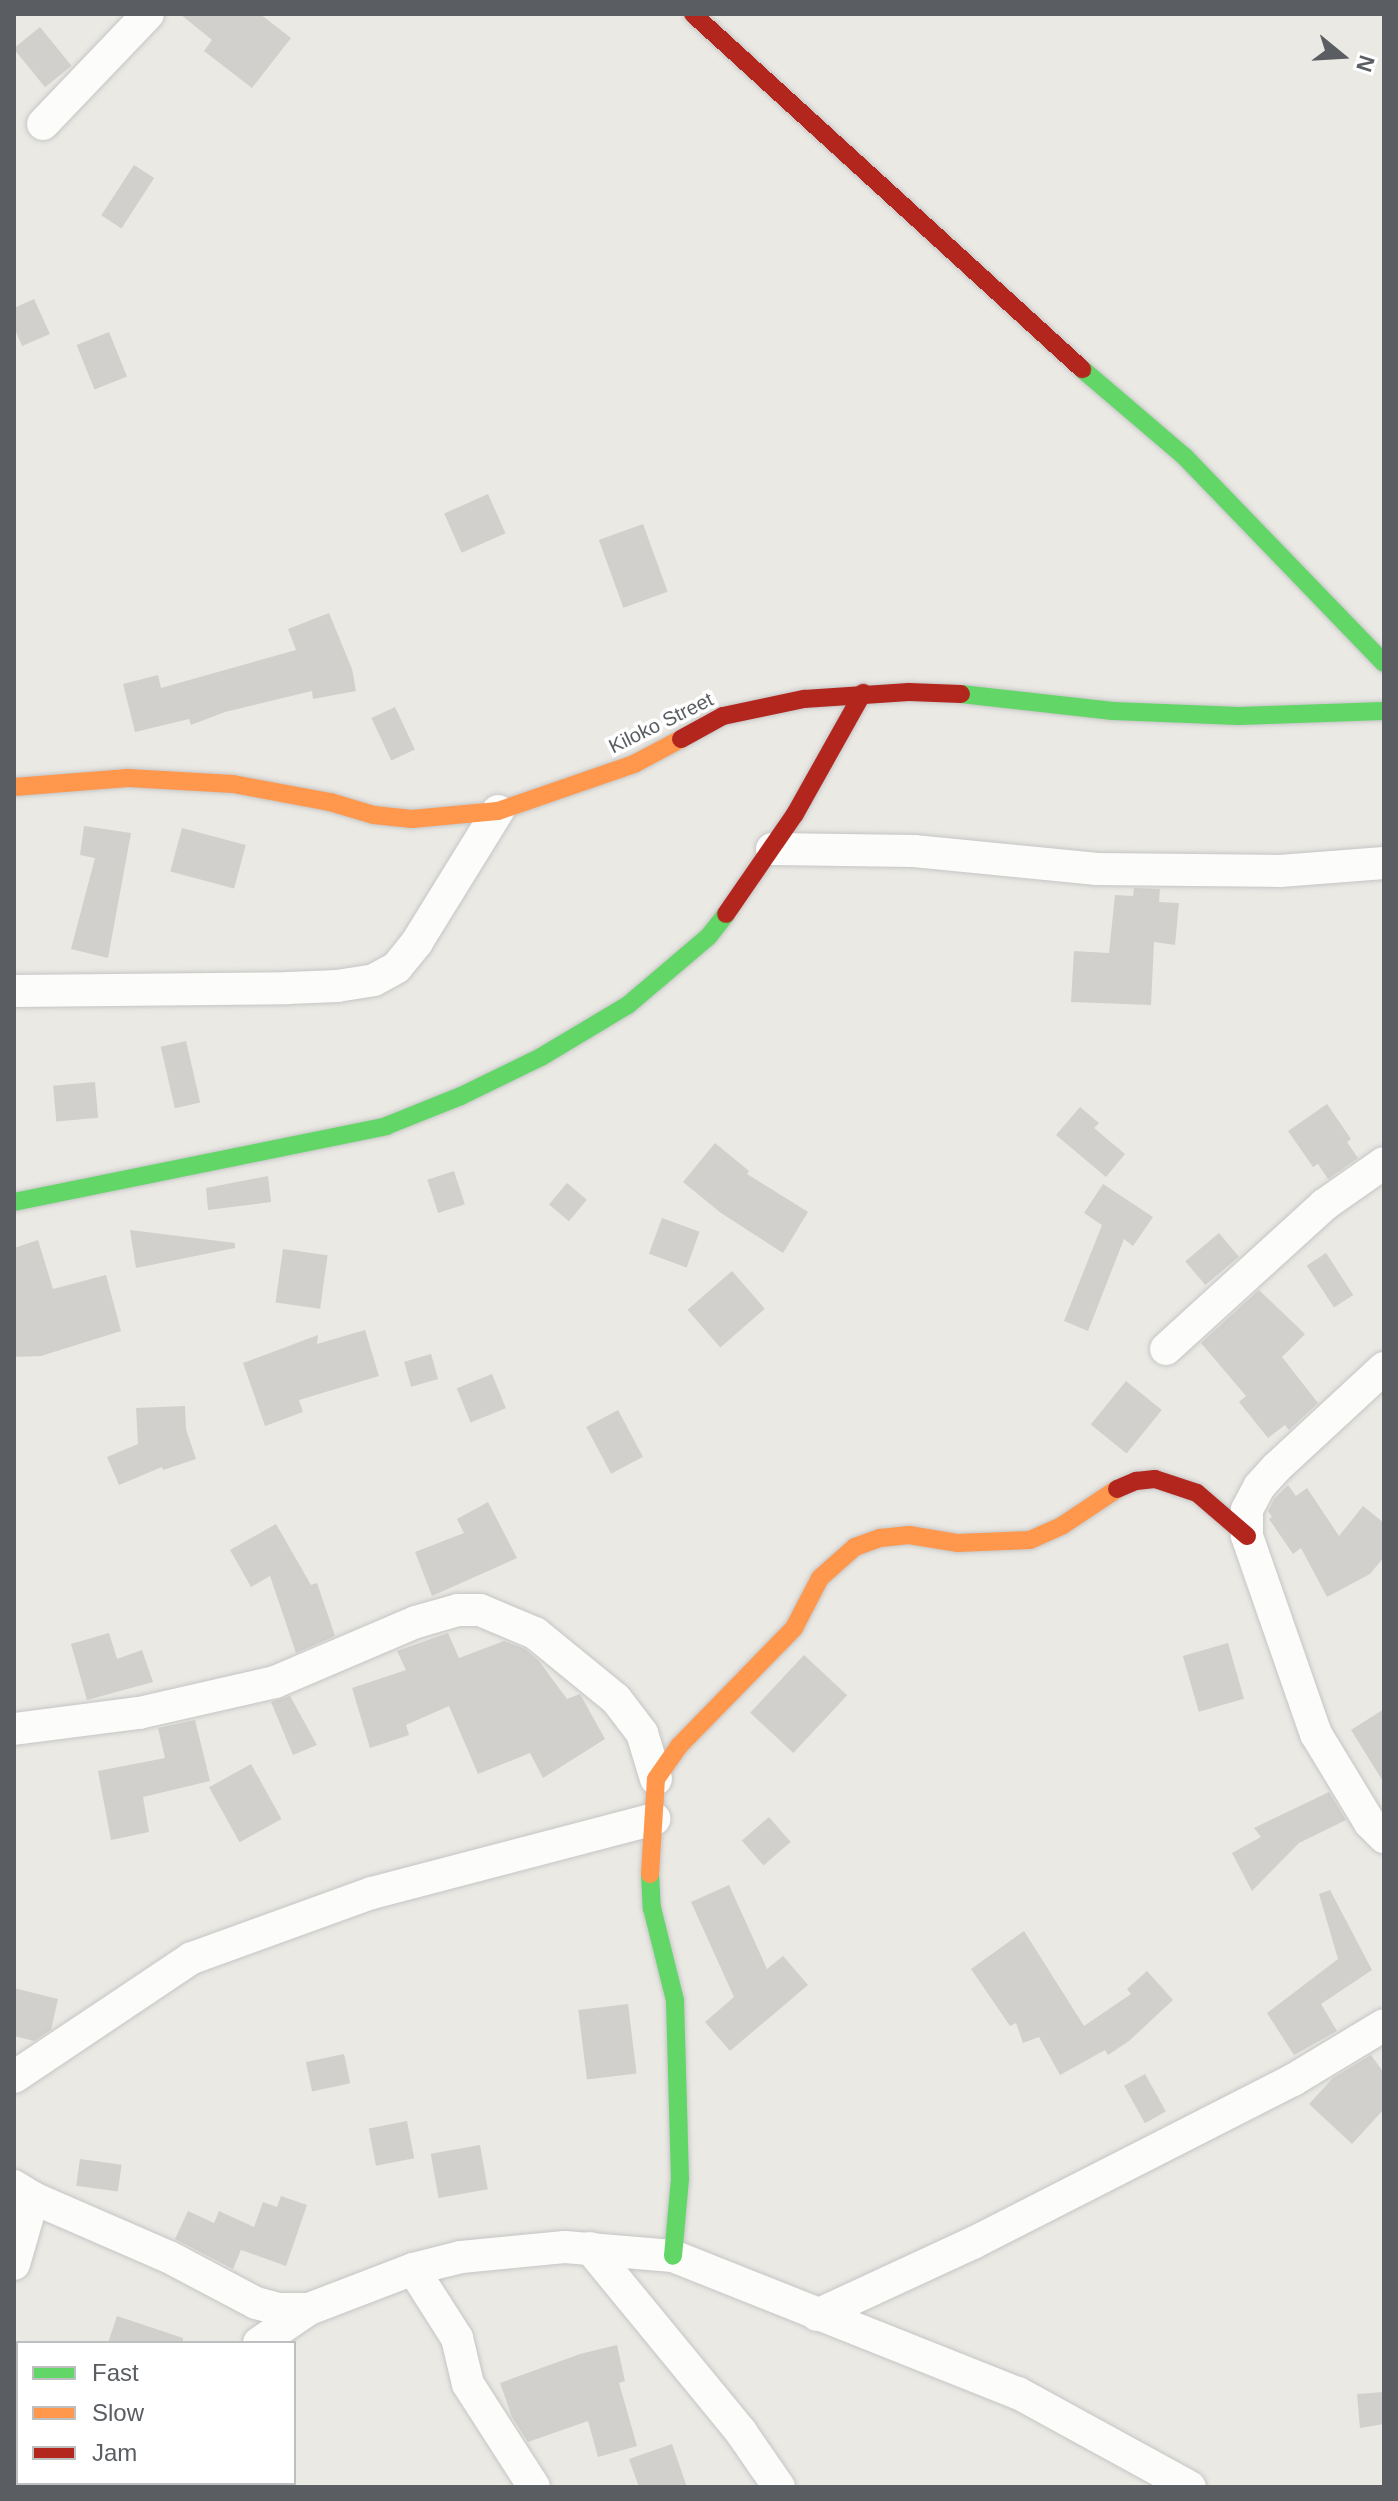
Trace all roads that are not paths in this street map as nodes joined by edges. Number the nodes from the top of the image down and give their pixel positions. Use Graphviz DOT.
graph roads {
  1 [pos="148,14"];
  2 [pos="693,14"];
  3 [pos="43,124"];
  4 [pos="1384,663"];
  5 [pos="863,693"];
  6 [pos="1384,711"];
  7 [pos="14,787"];
  8 [pos="498,811"];
  9 [pos="772,849"];
  10 [pos="1384,863"];
  11 [pos="14,991"];
  12 [pos="1384,1163"];
  13 [pos="14,1202"];
  14 [pos="1166,1349"];
  15 [pos="1384,1368"];
  16 [pos="1247,1536"];
  17 [pos="14,1729"];
  18 [pos="656,1779"];
  19 [pos="654,1819"];
  20 [pos="1384,1837"];
  21 [pos="1384,2025"];
  22 [pos="14,2077"];
  23 [pos="23,2192"];
  24 [pos="590,2248"];
  25 [pos="673,2256"];
  26 [pos="14,2264"];
  27 [pos="413,2269"];
  28 [pos="309,2309"];
  29 [pos="817,2315"];
  30 [pos="262,2341"];
  31 [pos="771,2485"];
  32 [pos="534,2487"];
  33 [pos="1190,2487"];
  1 -- 3 [label="street"];
  2 -- 4 [label="street"];
  5 -- 6 [label="street, Kiloko Street"];
  5 -- 8 [label="street, Kiloko Street"];
  5 -- 9 [label="street"];
  7 -- 8 [label="street, Kiloko Street"];
  8 -- 11 [label="street"];
  9 -- 10 [label="street"];
  9 -- 13 [label="street"];
  12 -- 14 [label="street"];
  15 -- 16 [label="street"];
  16 -- 18 [label="street"];
  16 -- 20 [label="street"];
  17 -- 18 [label="street"];
  18 -- 19 [label="street"];
  19 -- 22 [label="street"];
  19 -- 25 [label="street"];
  21 -- 29 [label="street"];
  23 -- 26 [label="street"];
  23 -- 28 [label="street"];
  24 -- 25 [label="street"];
  24 -- 27 [label="street"];
  24 -- 31 [label="street"];
  25 -- 29 [label="street"];
  27 -- 28 [label="street"];
  27 -- 32 [label="street"];
  28 -- 30 [label="street"];
  29 -- 33 [label="street"];
}
